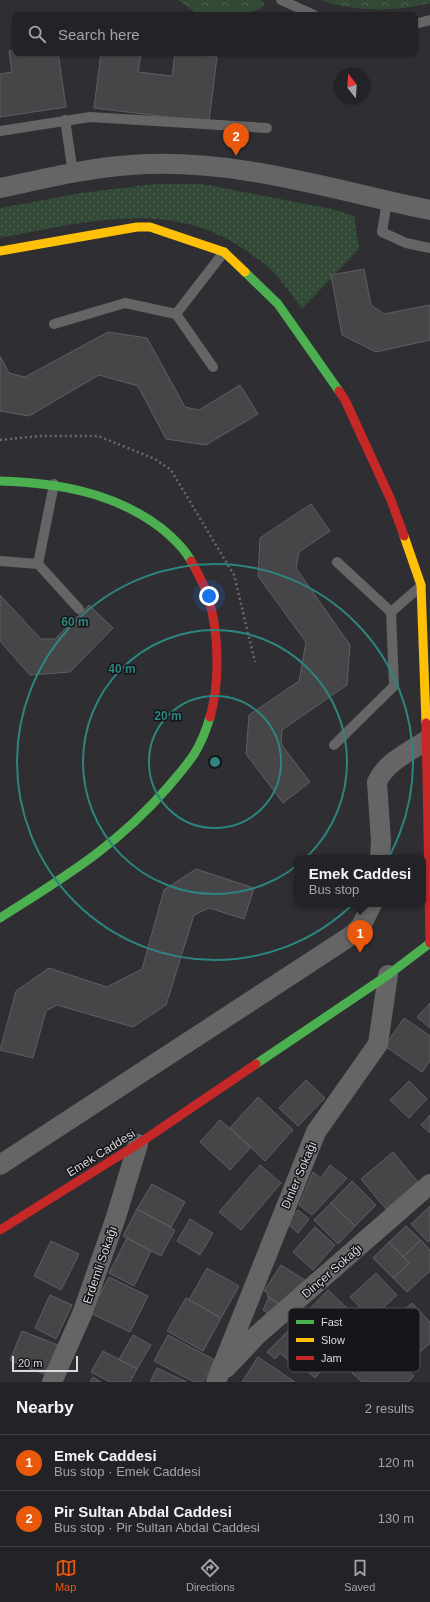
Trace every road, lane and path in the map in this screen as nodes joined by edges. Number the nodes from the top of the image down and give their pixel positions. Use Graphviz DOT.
graph roads {
  1 [pos="281,0"];
  2 [pos="307,12"];
  3 [pos="430,20"];
  4 [pos="418,23"];
  5 [pos="66,120"];
  6 [pos="267,128"];
  7 [pos="0,131"];
  8 [pos="72,173"];
  9 [pos="0,188"];
  10 [pos="387,201"];
  11 [pos="430,210"];
  12 [pos="430,248"];
  13 [pos="0,251"];
  14 [pos="224,252"];
  15 [pos="176,314"];
  16 [pos="54,324"];
  17 [pos="213,367"];
  18 [pos="0,481"];
  19 [pos="54,484"];
  20 [pos="0,561"];
  21 [pos="337,562"];
  22 [pos="38,564"];
  23 [pos="422,585"];
  24 [pos="79,609"];
  25 [pos="391,612"];
  26 [pos="427,740"];
  27 [pos="334,745"];
  28 [pos="380,855"];
  29 [pos="370,907"];
  30 [pos="0,918"];
  31 [pos="430,943"];
  32 [pos="388,975"];
  33 [pos="138,1144"];
  34 [pos="0,1165"];
  35 [pos="430,1184"];
  36 [pos="0,1230"];
  37 [pos="289,1308"];
  38 [pos="288,1309"];
  39 [pos="218,1379"];
  40 [pos="52,1382"];
  1 -- 2 [label="lane"];
  3 -- 4 [label="lane"];
  5 -- 6 [label="lane"];
  5 -- 7 [label="lane"];
  5 -- 8 [label="lane"];
  8 -- 9 [label="street"];
  8 -- 10 [label="street"];
  10 -- 11 [label="street"];
  10 -- 12 [label="lane"];
  13 -- 14 [label="street"];
  14 -- 15 [label="lane"];
  14 -- 23 [label="street"];
  15 -- 16 [label="lane"];
  15 -- 17 [label="lane"];
  18 -- 19 [label="street"];
  19 -- 22 [label="lane"];
  19 -- 30 [label="street"];
  20 -- 22 [label="lane"];
  21 -- 25 [label="lane"];
  22 -- 24 [label="lane"];
  23 -- 25 [label="lane"];
  23 -- 26 [label="street"];
  25 -- 27 [label="lane"];
  26 -- 28 [label="street"];
  26 -- 31 [label="street"];
  29 -- 34 [label="street"];
  31 -- 32 [label="street, Emek Caddesi"];
  32 -- 33 [label="street, Emek Caddesi"];
  32 -- 39 [label="street, Dinler Sokağı"];
  33 -- 36 [label="street, Emek Caddesi"];
  33 -- 40 [label="street, Erdemli Sokağı"];
  35 -- 37 [label="street, Dinçer Sokağı"];
  38 -- 39 [label="street, Dinçer Sokağı"];
}
